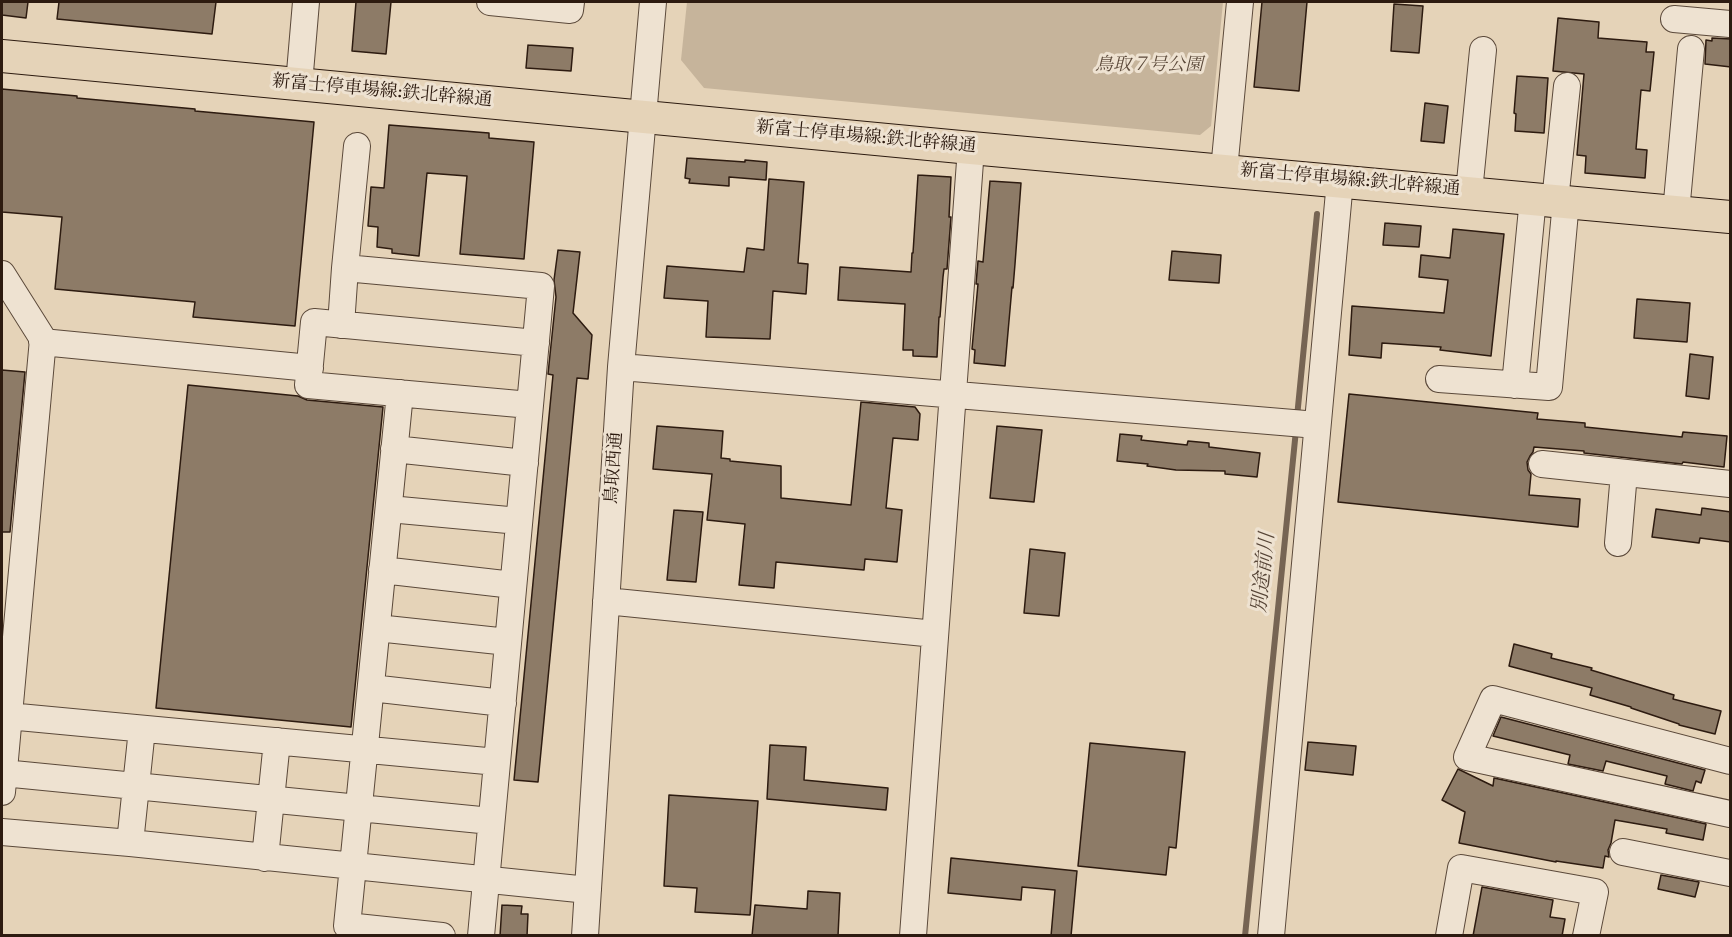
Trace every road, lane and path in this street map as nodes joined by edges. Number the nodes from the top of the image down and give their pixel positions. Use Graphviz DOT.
graph roads {
  1 [pos="306,2"];
  2 [pos="490,2"];
  3 [pos="571,2"];
  4 [pos="653,2"];
  5 [pos="1240,2"];
  6 [pos="1674,19"];
  7 [pos="1731,24"];
  8 [pos="1691,49"];
  9 [pos="1483,50"];
  10 [pos="2,56"];
  11 [pos="299,84"];
  12 [pos="1567,86"];
  13 [pos="643,116"];
  14 [pos="357,146"];
  15 [pos="971,148"];
  16 [pos="1224,170"];
  17 [pos="1340,181"];
  18 [pos="1469,192"];
  19 [pos="1552,200"];
  20 [pos="1676,212"];
  21 [pos="1731,217"];
  22 [pos="345,268"];
  23 [pos="2,274"];
  24 [pos="340,325"];
  25 [pos="42,342"];
  26 [pos="536,342"];
  27 [pos="621,367"];
  28 [pos="310,368"];
  29 [pos="1439,379"];
  30 [pos="1515,385"];
  31 [pos="400,393"];
  32 [pos="952,395"];
  33 [pos="530,405"];
  34 [pos="1317,425"];
  35 [pos="394,449"];
  36 [pos="525,463"];
  37 [pos="1542,464"];
  38 [pos="1624,473"];
  39 [pos="1731,484"];
  40 [pos="388,509"];
  41 [pos="519,521"];
  42 [pos="1618,543"];
  43 [pos="382,570"];
  44 [pos="513,585"];
  45 [pos="606,601"];
  46 [pos="377,628"];
  47 [pos="935,634"];
  48 [pos="508,642"];
  49 [pos="371,688"];
  50 [pos="502,703"];
  51 [pos="8,716"];
  52 [pos="142,729"];
  53 [pos="277,741"];
  54 [pos="364,749"];
  55 [pos="1731,761"];
  56 [pos="497,762"];
  57 [pos="2,782"];
  58 [pos="136,786"];
  59 [pos="271,799"];
  60 [pos="358,808"];
  61 [pos="1731,814"];
  62 [pos="491,821"];
  63 [pos="2,832"];
  64 [pos="130,843"];
  65 [pos="1623,852"];
  66 [pos="265,858"];
  67 [pos="353,867"];
  68 [pos="1731,873"];
  69 [pos="487,880"];
  70 [pos="588,890"];
  71 [pos="442,936"];
  72 [pos="481,936"];
  73 [pos="585,936"];
  74 [pos="913,936"];
  75 [pos="1271,936"];
  76 [pos="1449,936"];
  77 [pos="1587,936"];
  1 -- 11 [label="street"];
  2 -- 3 [label="street"];
  4 -- 13 [label="street, 鳥取西通"];
  5 -- 16 [label="street"];
  6 -- 7 [label="street"];
  8 -- 20 [label="street"];
  9 -- 18 [label="street"];
  10 -- 11 [label="main road, 新富士停車場線:鉄北幹線通"];
  11 -- 13 [label="main road, 新富士停車場線:鉄北幹線通"];
  12 -- 19 [label="street"];
  13 -- 15 [label="main road, 新富士停車場線:鉄北幹線通"];
  13 -- 27 [label="street, 鳥取西通"];
  14 -- 22 [label="street"];
  15 -- 16 [label="main road, 新富士停車場線:鉄北幹線通"];
  15 -- 32 [label="street"];
  16 -- 17 [label="main road, 新富士停車場線:鉄北幹線通"];
  17 -- 18 [label="main road, 新富士停車場線:鉄北幹線通"];
  17 -- 34 [label="street"];
  18 -- 19 [label="main road, 新富士停車場線:鉄北幹線通"];
  19 -- 20 [label="main road, 新富士停車場線:鉄北幹線通"];
  19 -- 30 [label="street"];
  19 -- 30 [label="street"];
  20 -- 21 [label="main road, 新富士停車場線:鉄北幹線通"];
  22 -- 24 [label="street"];
  22 -- 26 [label="street"];
  23 -- 25 [label="street"];
  24 -- 26 [label="street"];
  24 -- 28 [label="street"];
  25 -- 28 [label="street"];
  25 -- 51 [label="street"];
  26 -- 33 [label="street"];
  27 -- 32 [label="street"];
  27 -- 45 [label="street, 鳥取西通"];
  28 -- 31 [label="street"];
  29 -- 30 [label="street"];
  31 -- 33 [label="street"];
  31 -- 35 [label="street"];
  32 -- 34 [label="street"];
  32 -- 47 [label="street"];
  33 -- 36 [label="street"];
  34 -- 75 [label="street"];
  35 -- 36 [label="street"];
  35 -- 40 [label="street"];
  36 -- 41 [label="street"];
  37 -- 38 [label="street"];
  38 -- 39 [label="street"];
  38 -- 42 [label="street"];
  40 -- 41 [label="street"];
  40 -- 43 [label="street"];
  41 -- 44 [label="street"];
  43 -- 44 [label="street"];
  43 -- 46 [label="street"];
  44 -- 48 [label="street"];
  45 -- 47 [label="street"];
  45 -- 70 [label="street, 鳥取西通"];
  46 -- 48 [label="street"];
  46 -- 49 [label="street"];
  47 -- 74 [label="street"];
  48 -- 50 [label="street"];
  49 -- 50 [label="street"];
  49 -- 54 [label="street"];
  50 -- 56 [label="street"];
  51 -- 52 [label="street"];
  51 -- 57 [label="street"];
  52 -- 53 [label="street"];
  52 -- 58 [label="street"];
  53 -- 54 [label="street"];
  53 -- 59 [label="street"];
  54 -- 56 [label="street"];
  54 -- 60 [label="street"];
  55 -- 61 [label="street"];
  56 -- 62 [label="street"];
  57 -- 58 [label="street"];
  58 -- 59 [label="street"];
  58 -- 64 [label="street"];
  59 -- 60 [label="street"];
  59 -- 66 [label="street"];
  60 -- 62 [label="street"];
  60 -- 67 [label="street"];
  62 -- 69 [label="street"];
  63 -- 64 [label="street"];
  64 -- 66 [label="street"];
  65 -- 68 [label="street"];
  66 -- 67 [label="street"];
  67 -- 69 [label="street"];
  67 -- 71 [label="street"];
  69 -- 70 [label="street"];
  69 -- 72 [label="street"];
  70 -- 73 [label="street, 鳥取西通"];
  76 -- 77 [label="street"];
}
